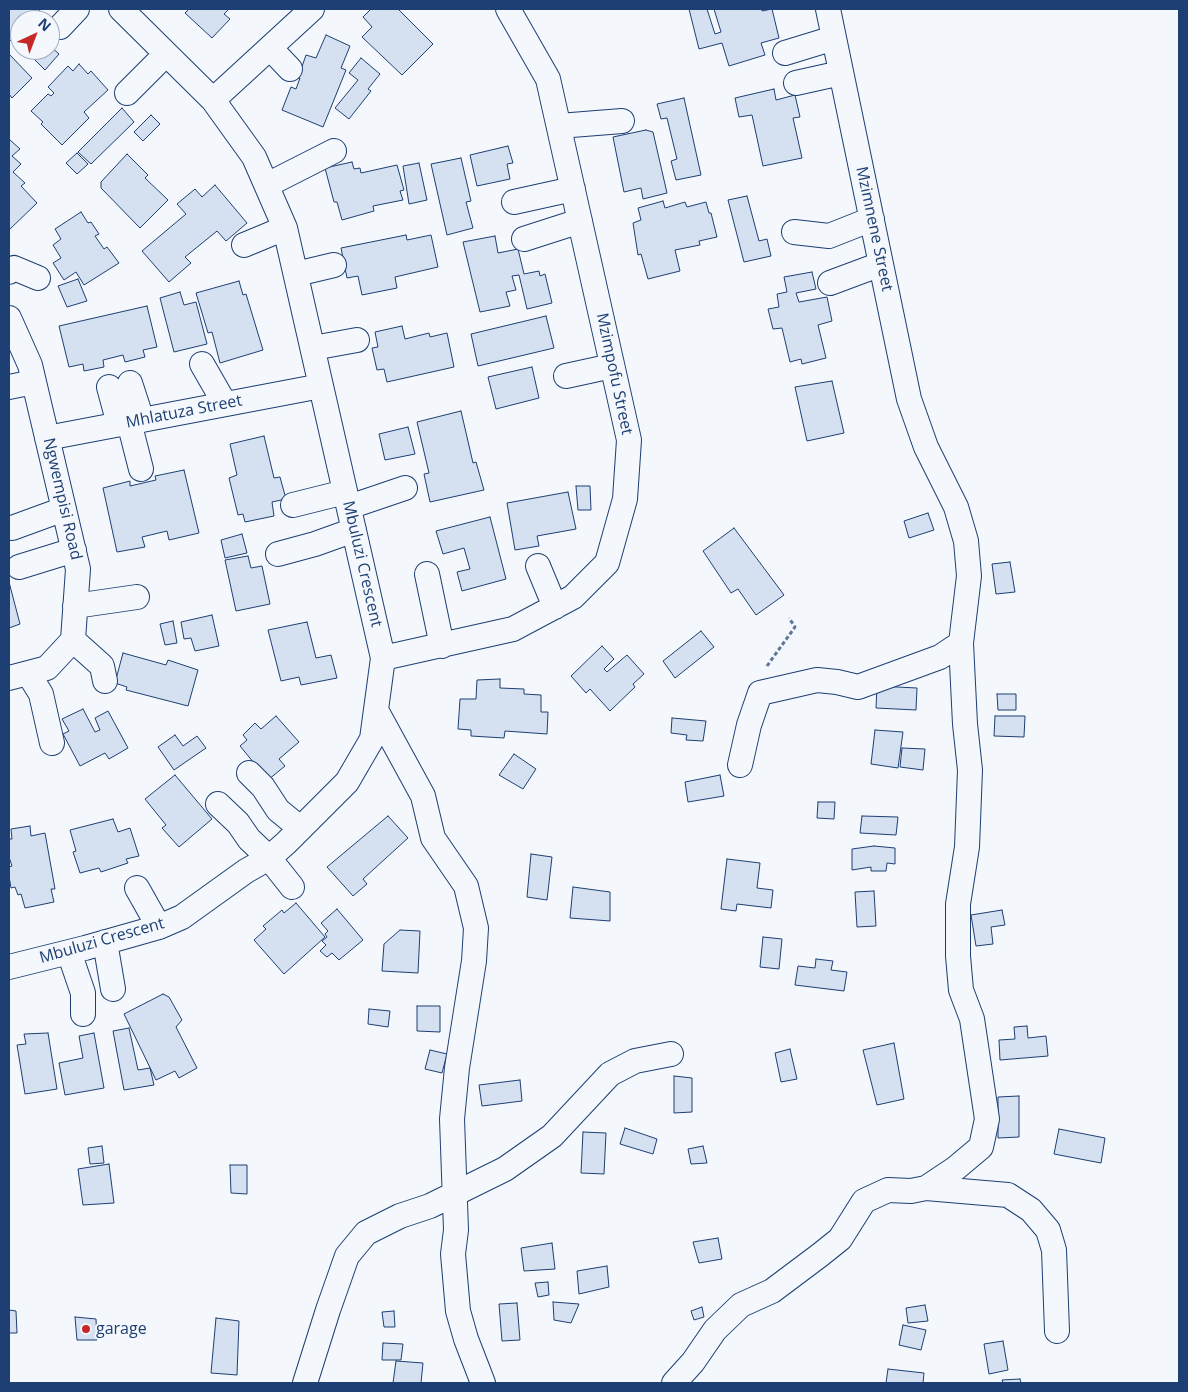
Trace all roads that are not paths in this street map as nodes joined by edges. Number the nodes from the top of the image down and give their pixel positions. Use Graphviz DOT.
graph roads {
  1 [pos="77,9"];
  2 [pos="121,9"];
  3 [pos="508,9"];
  4 [pos="828,9"];
  5 [pos="304,12"];
  6 [pos="60,27"];
  7 [pos="834,38"];
  8 [pos="270,48"];
  9 [pos="786,53"];
  10 [pos="166,54"];
  11 [pos="290,68"];
  12 [pos="841,73"];
  13 [pos="796,83"];
  14 [pos="127,93"];
  15 [pos="213,100"];
  16 [pos="622,120"];
  17 [pos="558,126"];
  18 [pos="334,151"];
  19 [pos="266,185"];
  20 [pos="573,190"];
  21 [pos="514,202"];
  22 [pos="872,219"];
  23 [pos="580,222"];
  24 [pos="286,228"];
  25 [pos="794,232"];
  26 [pos="524,239"];
  27 [pos="244,245"];
  28 [pos="881,264"];
  29 [pos="334,266"];
  30 [pos="9,272"];
  31 [pos="296,274"];
  32 [pos="38,278"];
  33 [pos="830,283"];
  34 [pos="9,318"];
  35 [pos="356,340"];
  36 [pos="312,348"];
  37 [pos="202,364"];
  38 [pos="612,366"];
  39 [pos="566,376"];
  40 [pos="34,382"];
  41 [pos="120,385"];
  42 [pos="321,386"];
  43 [pos="9,387"];
  44 [pos="225,404"];
  45 [pos="130,422"];
  46 [pos="47,438"];
  47 [pos="141,469"];
  48 [pos="404,488"];
  49 [pos="293,505"];
  50 [pos="64,509"];
  51 [pos="349,510"];
  52 [pos="12,528"];
  53 [pos="74,550"];
  54 [pos="278,554"];
  55 [pos="538,566"];
  56 [pos="19,567"];
  57 [pos="427,574"];
  58 [pos="137,597"];
  59 [pos="75,606"];
  60 [pos="555,607"];
  61 [pos="72,640"];
  62 [pos="961,643"];
  63 [pos="442,646"];
  64 [pos="383,658"];
  65 [pos="18,675"];
  66 [pos="104,681"];
  67 [pos="376,710"];
  68 [pos="52,743"];
  69 [pos="740,765"];
  70 [pos="249,773"];
  71 [pos="218,804"];
  72 [pos="300,828"];
  73 [pos="269,858"];
  74 [pos="292,887"];
  75 [pos="137,888"];
  76 [pos="159,927"];
  77 [pos="105,942"];
  78 [pos="69,952"];
  79 [pos="9,967"];
  80 [pos="113,989"];
  81 [pos="83,1014"];
  82 [pos="672,1054"];
  83 [pos="926,1188"];
  84 [pos="454,1195"];
  85 [pos="1057,1331"];
  86 [pos="305,1383"];
  87 [pos="483,1383"];
  88 [pos="674,1383"];
  1 -- 6 [label="street"];
  2 -- 10 [label="street, Mbuluzi Crescent"];
  3 -- 17 [label="street, Mzimpofu Street"];
  4 -- 7 [label="street, Mzimnene Street"];
  5 -- 8 [label="street"];
  7 -- 9 [label="street"];
  7 -- 12 [label="street, Mzimnene Street"];
  8 -- 11 [label="street"];
  8 -- 15 [label="street"];
  10 -- 14 [label="street"];
  10 -- 15 [label="street, Mbuluzi Crescent"];
  12 -- 13 [label="street"];
  12 -- 22 [label="street, Mzimnene Street"];
  15 -- 19 [label="street, Mbuluzi Crescent"];
  16 -- 17 [label="street"];
  17 -- 20 [label="street, Mzimpofu Street"];
  18 -- 19 [label="street"];
  19 -- 24 [label="street, Mbuluzi Crescent"];
  20 -- 21 [label="street"];
  20 -- 23 [label="street, Mzimpofu Street"];
  22 -- 25 [label="street"];
  22 -- 28 [label="street, Mzimnene Street"];
  23 -- 26 [label="street"];
  23 -- 38 [label="street, Mzimpofu Street"];
  24 -- 27 [label="street"];
  24 -- 31 [label="street, Mbuluzi Crescent"];
  28 -- 33 [label="street"];
  28 -- 62 [label="street, Mzimnene Street"];
  29 -- 31 [label="street"];
  30 -- 32 [label="street"];
  31 -- 36 [label="street, Mbuluzi Crescent"];
  34 -- 40 [label="street, Ngwempisi Road"];
  35 -- 36 [label="street"];
  36 -- 42 [label="street, Mbuluzi Crescent"];
  37 -- 44 [label="street"];
  38 -- 39 [label="street"];
  38 -- 60 [label="street, Mzimpofu Street"];
  40 -- 43 [label="street"];
  40 -- 46 [label="street, Ngwempisi Road"];
  41 -- 45 [label="street"];
  42 -- 44 [label="street, Mhlatuza Street"];
  42 -- 51 [label="street, Mbuluzi Crescent"];
  44 -- 45 [label="street, Mhlatuza Street"];
  45 -- 46 [label="street, Mhlatuza Street"];
  45 -- 47 [label="street"];
  46 -- 50 [label="street, Ngwempisi Road"];
  48 -- 51 [label="street"];
  49 -- 51 [label="street"];
  50 -- 52 [label="street"];
  50 -- 53 [label="street, Ngwempisi Road"];
  51 -- 54 [label="street"];
  51 -- 64 [label="street, Mbuluzi Crescent"];
  53 -- 56 [label="street"];
  53 -- 59 [label="street, Ngwempisi Road"];
  55 -- 60 [label="street"];
  57 -- 63 [label="street"];
  58 -- 59 [label="street"];
  59 -- 61 [label="street, Ngwempisi Road"];
  60 -- 63 [label="street, Mzimpofu Street"];
  61 -- 65 [label="street"];
  61 -- 66 [label="street"];
  62 -- 69 [label="street"];
  62 -- 83 [label="street, Mzimnene Street"];
  63 -- 64 [label="street, Mzimpofu Street"];
  64 -- 67 [label="street, Mbuluzi Crescent"];
  65 -- 68 [label="street"];
  67 -- 72 [label="street, Mbuluzi Crescent"];
  67 -- 84 [label="street"];
  70 -- 72 [label="street"];
  71 -- 73 [label="street"];
  72 -- 73 [label="street, Mbuluzi Crescent"];
  73 -- 74 [label="street"];
  73 -- 76 [label="street, Mbuluzi Crescent"];
  75 -- 76 [label="street"];
  76 -- 77 [label="street, Mbuluzi Crescent"];
  77 -- 78 [label="street, Mbuluzi Crescent"];
  77 -- 80 [label="street"];
  78 -- 79 [label="street, Mbuluzi Crescent"];
  78 -- 81 [label="street"];
  82 -- 84 [label="street"];
  83 -- 85 [label="street"];
  83 -- 88 [label="street"];
  84 -- 86 [label="street"];
  84 -- 87 [label="street"];
}
